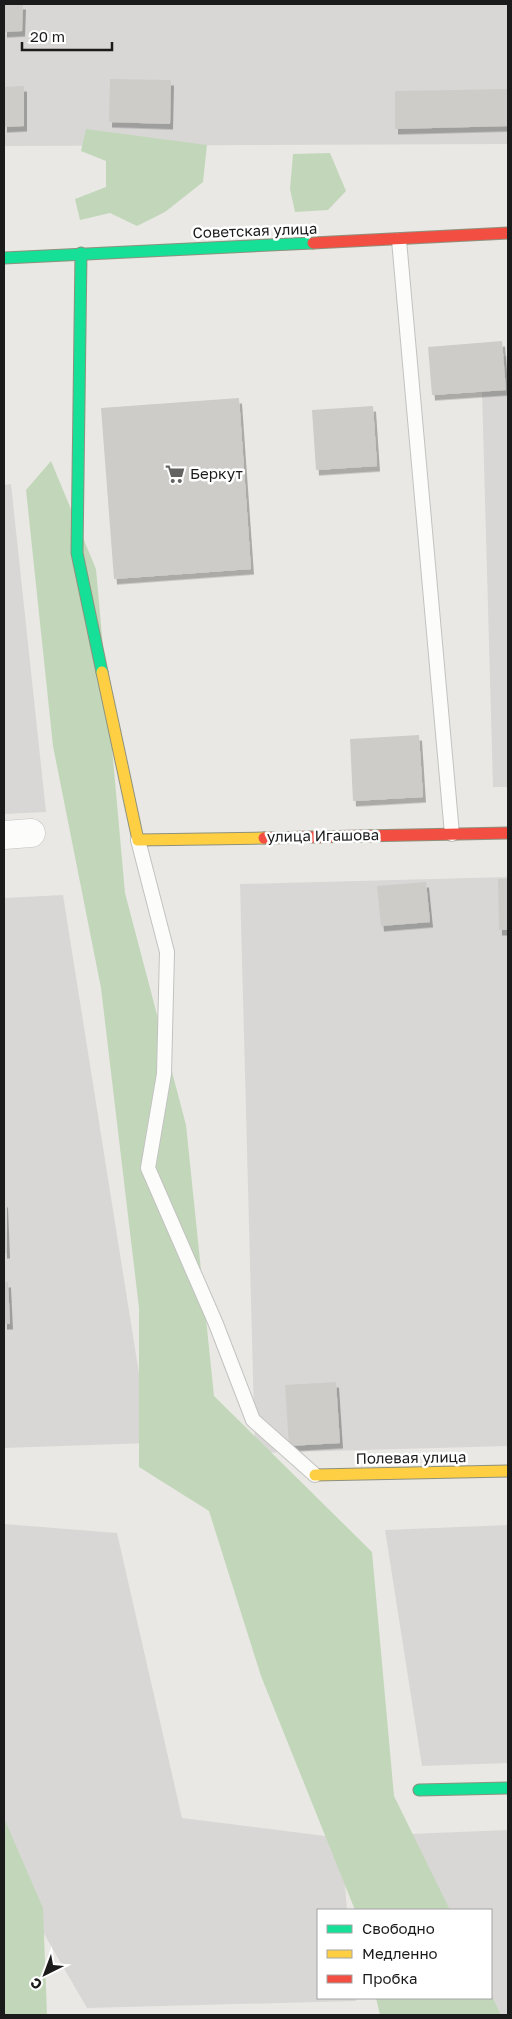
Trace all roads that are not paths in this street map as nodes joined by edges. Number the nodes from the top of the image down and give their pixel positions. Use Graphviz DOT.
graph roads {
  1 [pos="508,234"];
  2 [pos="399,240"];
  3 [pos="81,253"];
  4 [pos="4,258"];
  5 [pos="30,833"];
  6 [pos="508,833"];
  7 [pos="452,834"];
  8 [pos="4,835"];
  9 [pos="138,840"];
  10 [pos="508,1471"];
  11 [pos="315,1475"];
  12 [pos="508,1788"];
  13 [pos="419,1790"];
  1 -- 2 [label="street, Советская улица"];
  2 -- 3 [label="street, Советская улица"];
  2 -- 7 [label="lane"];
  3 -- 4 [label="street, Советская улица"];
  3 -- 9 [label="street"];
  5 -- 8 [label="street"];
  6 -- 7 [label="street, улица Игашова"];
  7 -- 9 [label="street, улица Игашова"];
  9 -- 11 [label="lane"];
  10 -- 11 [label="street, Полевая улица"];
  12 -- 13 [label="street"];
}
